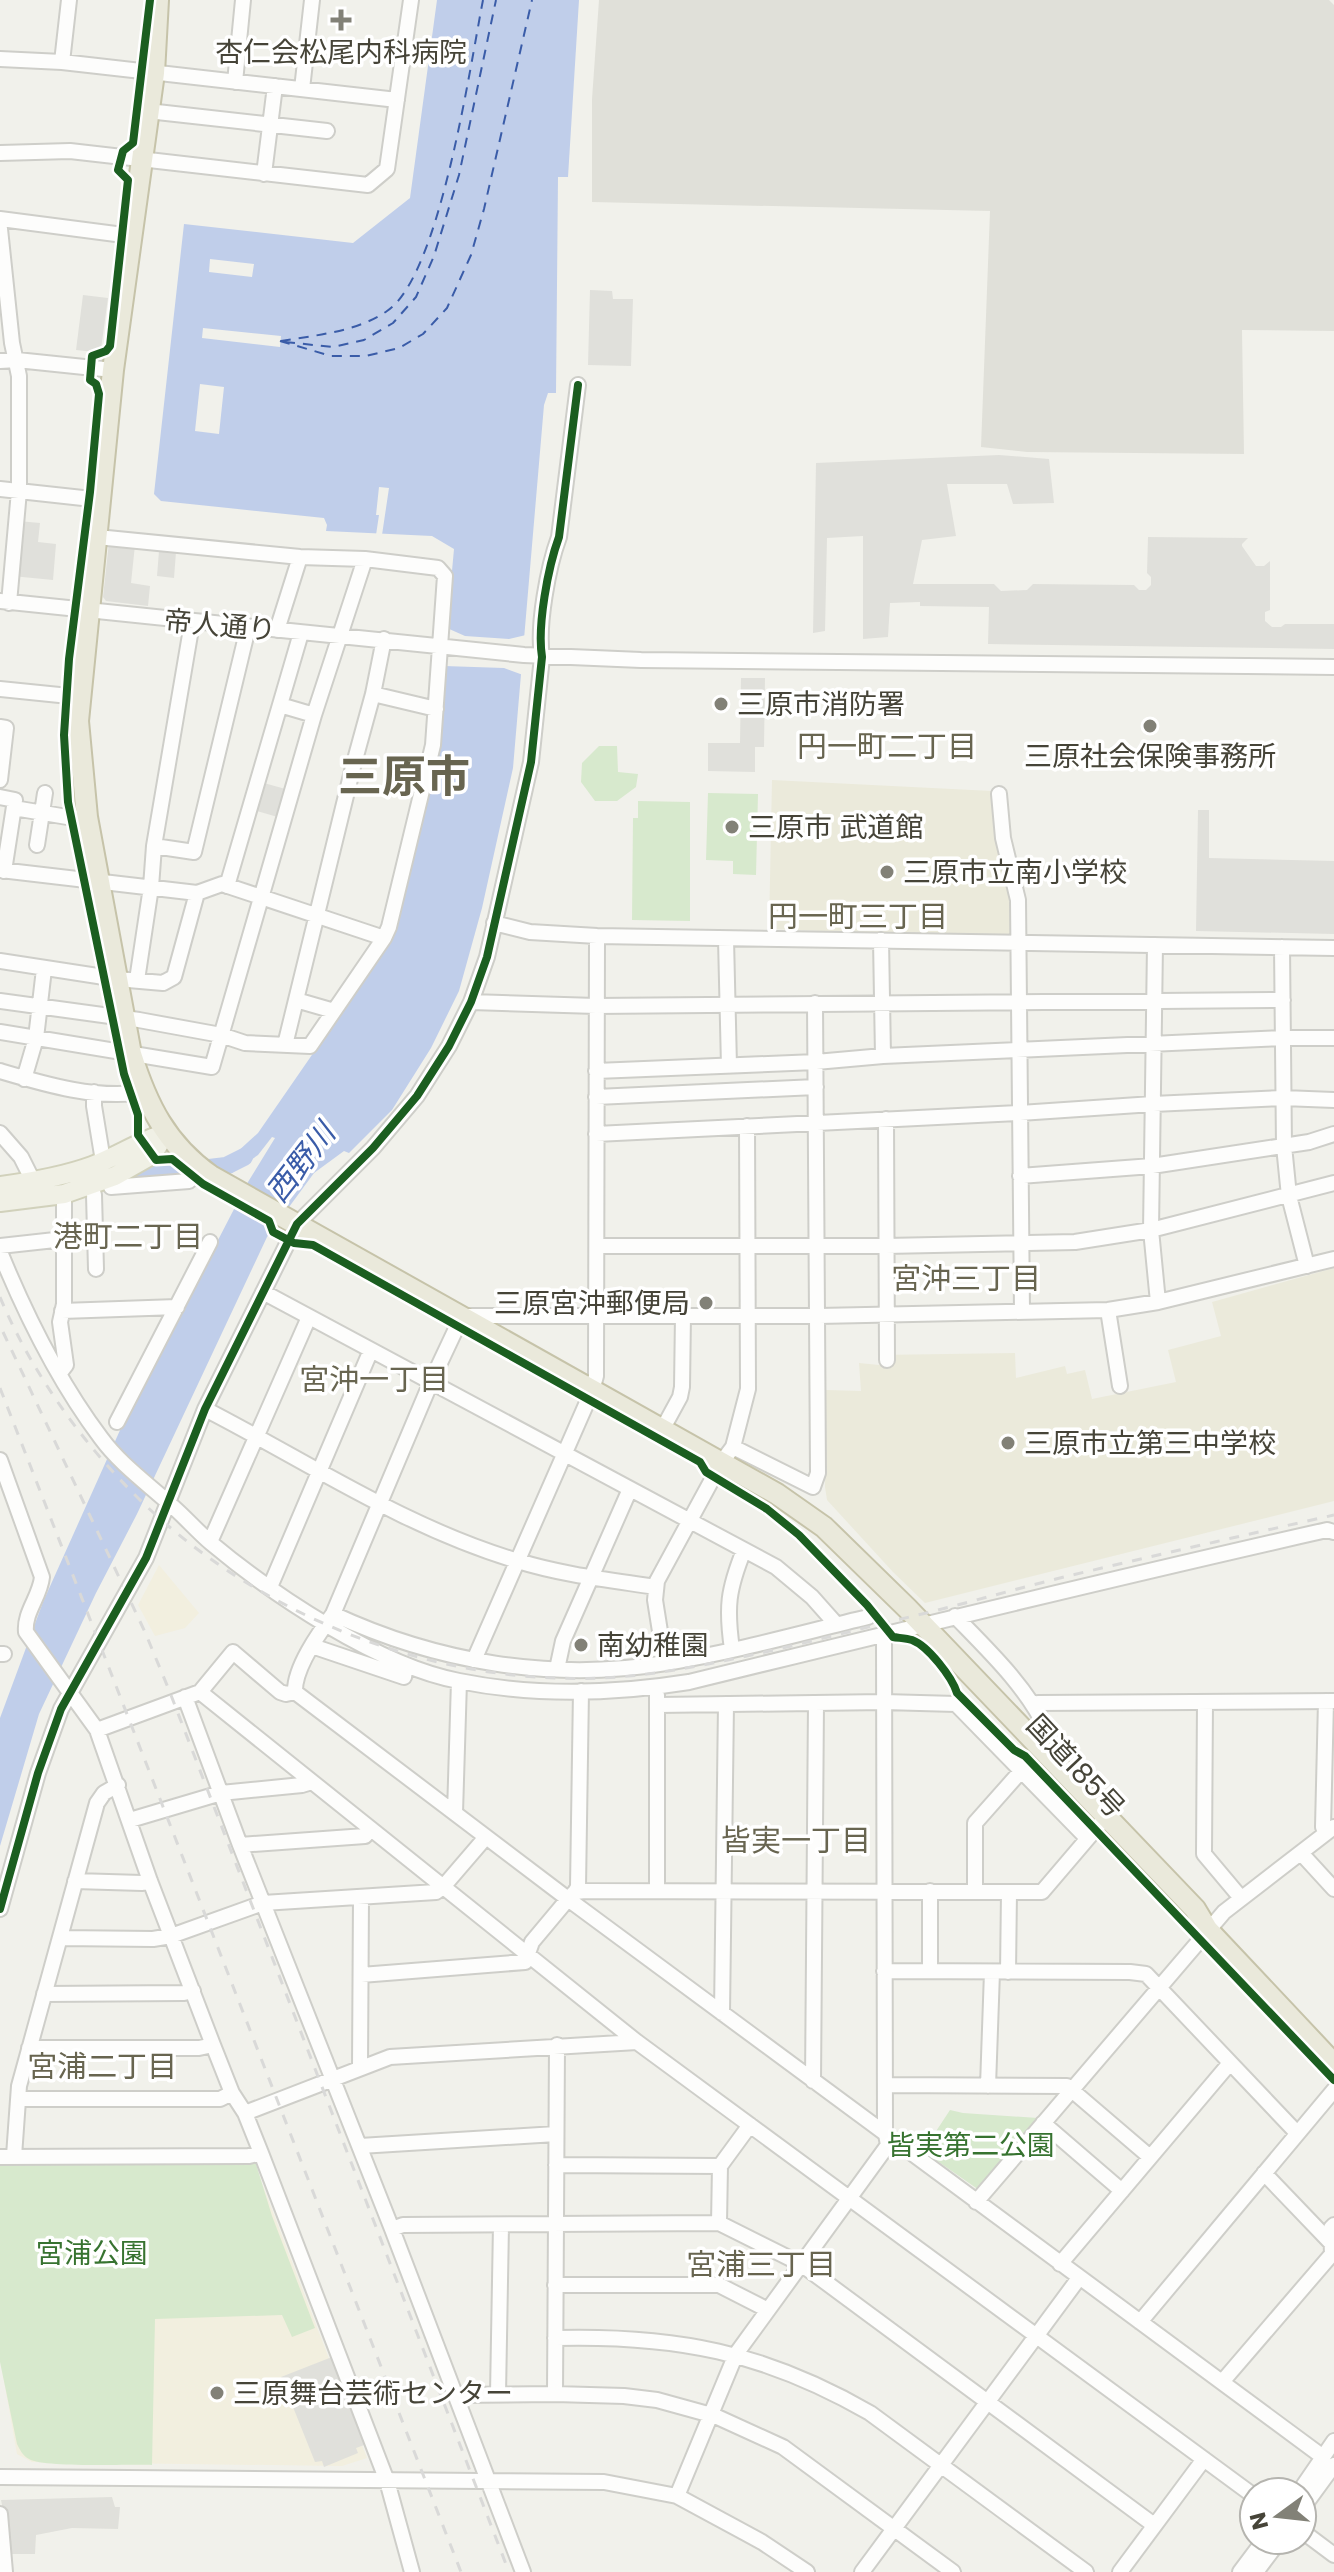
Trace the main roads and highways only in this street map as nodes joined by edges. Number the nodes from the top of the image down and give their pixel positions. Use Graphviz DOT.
graph roads {
  1 [pos="158,0"];
  2 [pos="166,1133"];
  3 [pos="101,1175"];
  4 [pos="0,1186"];
  5 [pos="0,1202"];
  6 [pos="922,1624"];
  7 [pos="1207,1929"];
  8 [pos="1334,2064"];
  1 -- 2 [label="highway, 国道185号"];
  2 -- 3 [label="main road"];
  2 -- 6 [label="highway, 国道185号"];
  3 -- 4 [label="main road"];
  3 -- 5 [label="main road"];
  6 -- 7 [label="highway, 国道185号"];
  6 -- 7 [label="highway, 国道185号"];
  7 -- 8 [label="highway, 国道185号"];
}
